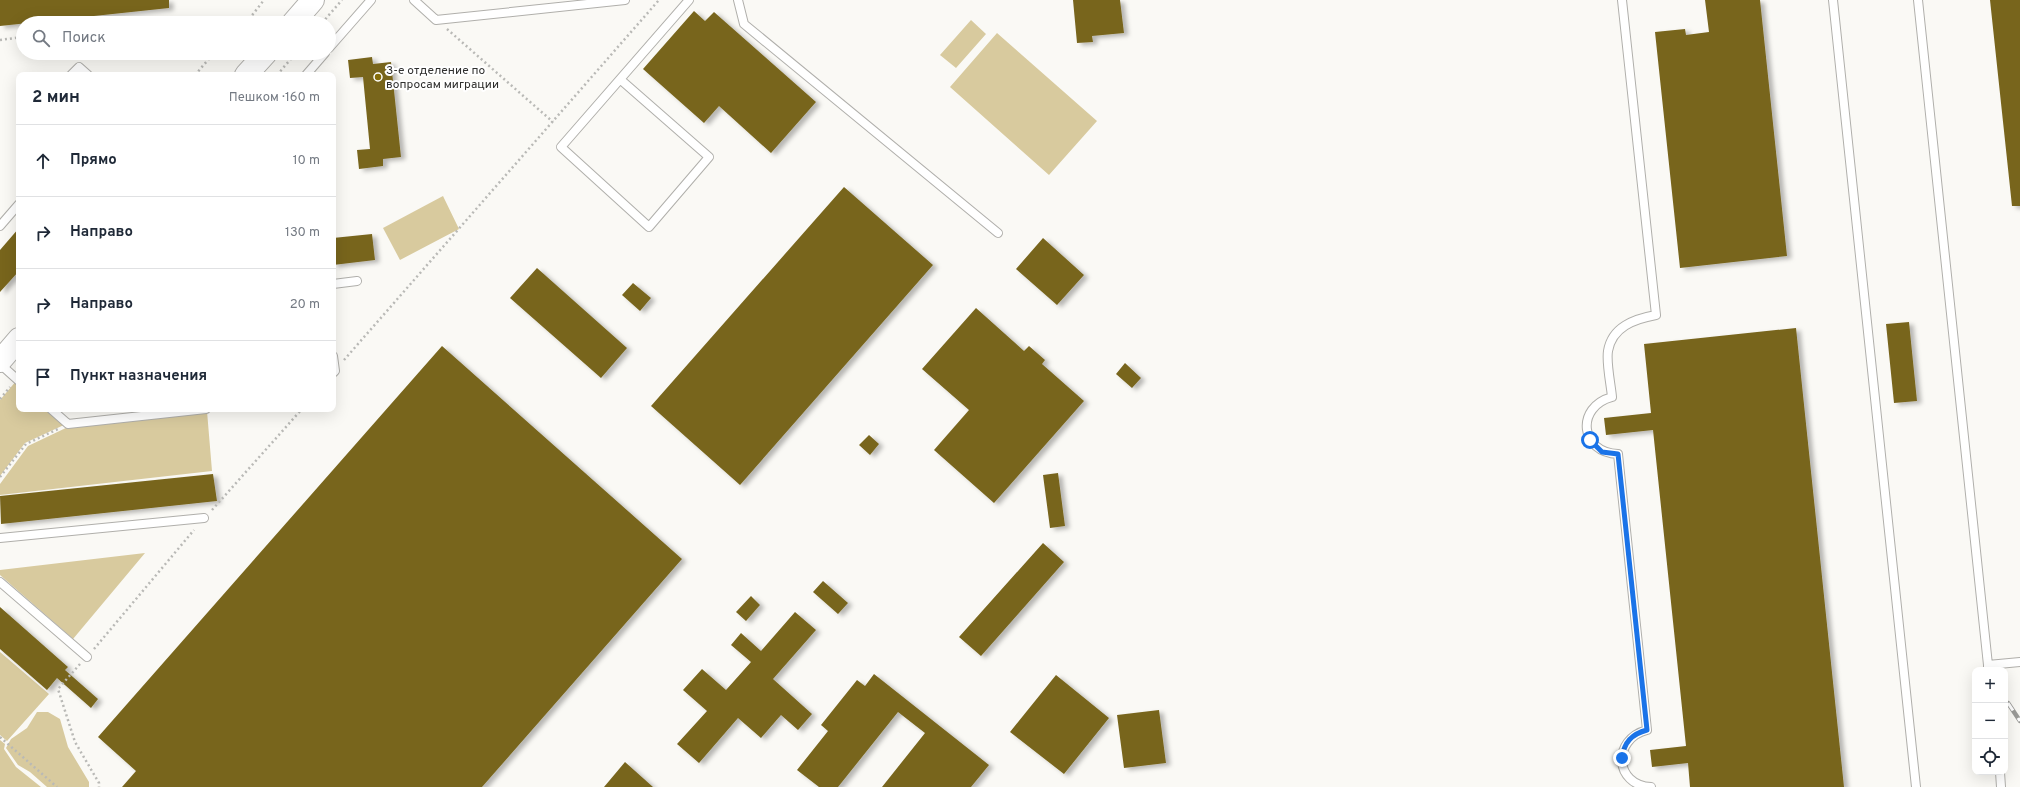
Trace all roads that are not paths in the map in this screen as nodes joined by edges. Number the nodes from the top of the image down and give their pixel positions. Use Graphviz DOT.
graph roads {
  1 [pos="313,0"];
  2 [pos="370,0"];
  3 [pos="414,0"];
  4 [pos="625,0"];
  5 [pos="689,0"];
  6 [pos="738,0"];
  7 [pos="1622,0"];
  8 [pos="1833,0"];
  9 [pos="1918,0"];
  10 [pos="299,16"];
  11 [pos="336,40"];
  12 [pos="260,60"];
  13 [pos="319,60"];
  14 [pos="74,72"];
  15 [pos="85,72"];
  16 [pos="249,72"];
  17 [pos="309,72"];
  18 [pos="621,80"];
  19 [pos="16,207"];
  20 [pos="0,226"];
  21 [pos="998,234"];
  22 [pos="357,281"];
  23 [pos="336,284"];
  24 [pos="16,343"];
  25 [pos="0,363"];
  26 [pos="16,378"];
  27 [pos="54,412"];
  28 [pos="178,412"];
  29 [pos="204,518"];
  30 [pos="0,538"];
  31 [pos="0,582"];
  32 [pos="87,657"];
  33 [pos="2020,662"];
  34 [pos="1988,667"];
  35 [pos="1993,667"];
  36 [pos="2000,775"];
  37 [pos="1651,787"];
  38 [pos="1916,787"];
  39 [pos="2002,787"];
  1 -- 10 [label="main road"];
  2 -- 11 [label="lane"];
  3 -- 4 [label="lane"];
  5 -- 18 [label="lane"];
  6 -- 21 [label="lane"];
  7 -- 37 [label="lane"];
  8 -- 38 [label="lane"];
  9 -- 34 [label="lane"];
  12 -- 16 [label="main road"];
  13 -- 17 [label="lane"];
  14 -- 15 [label="lane"];
  18 -- 18 [label="lane"];
  19 -- 20 [label="lane"];
  22 -- 23 [label="lane"];
  24 -- 25 [label="main road"];
  25 -- 26 [label="lane"];
  27 -- 28 [label="lane"];
  29 -- 30 [label="lane"];
  31 -- 32 [label="lane"];
  33 -- 35 [label="lane"];
  36 -- 39 [label="lane"];
}
